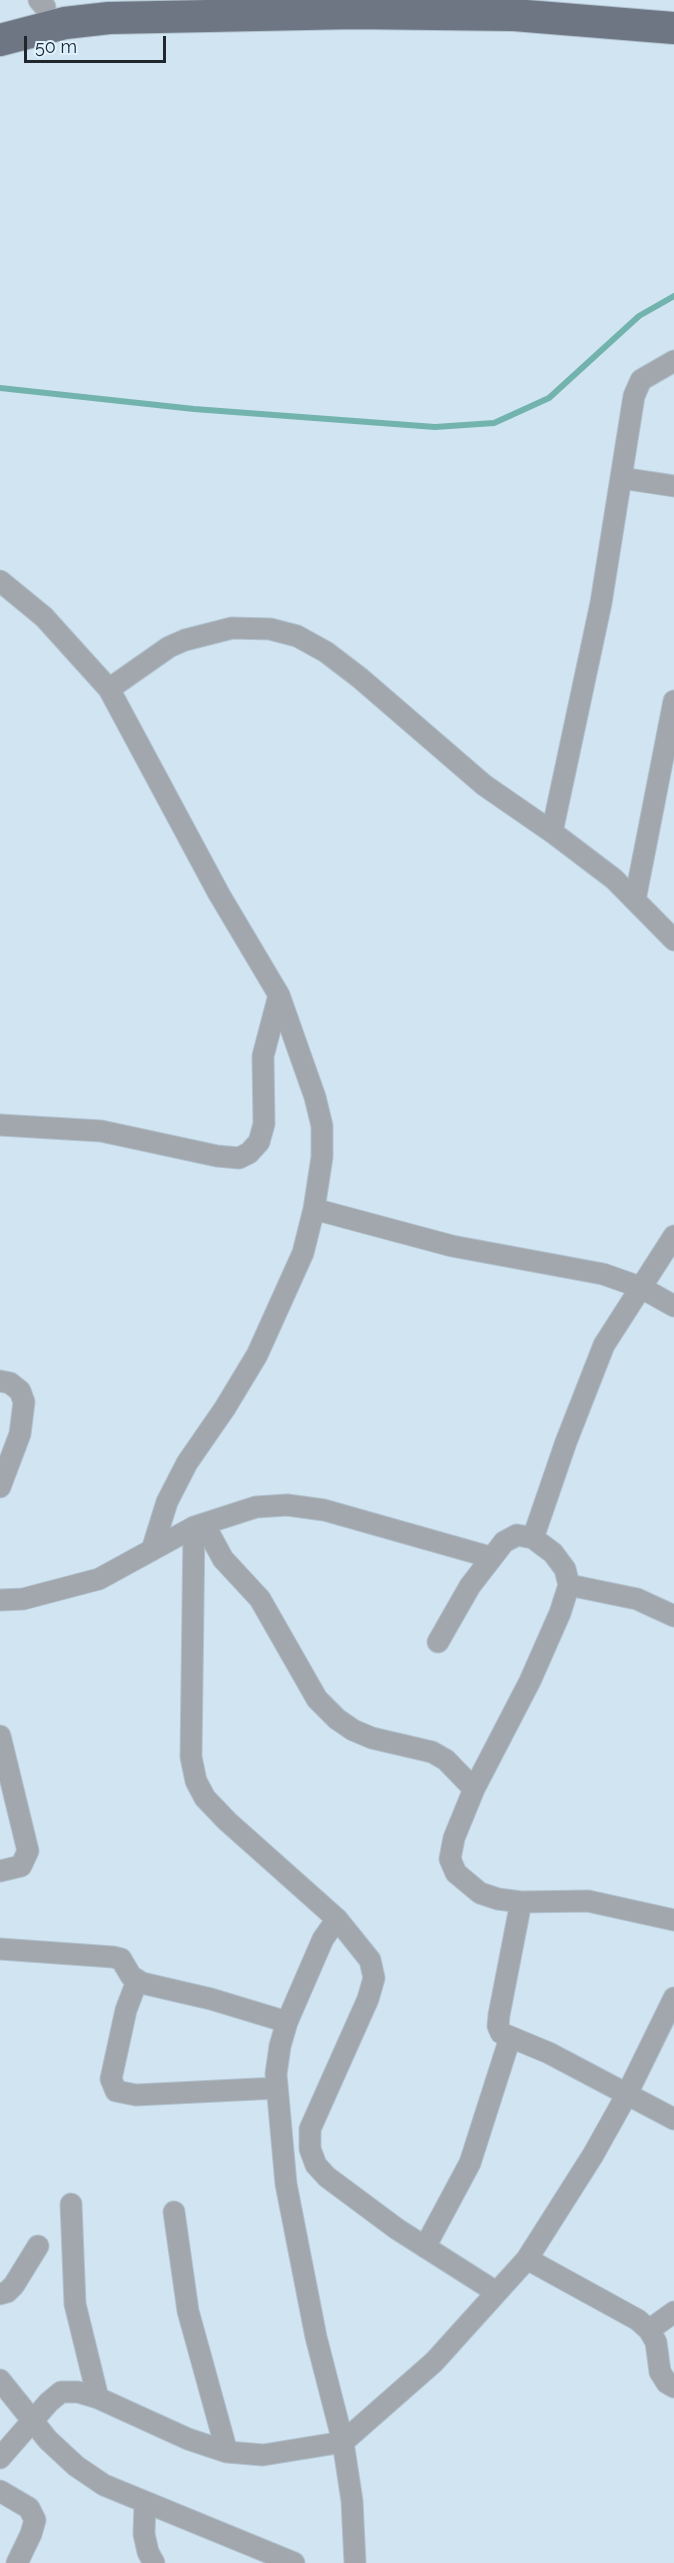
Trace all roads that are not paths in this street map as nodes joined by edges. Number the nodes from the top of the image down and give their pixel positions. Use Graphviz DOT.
graph roads {
  1 [pos="209,0"];
  2 [pos="558,0"];
  3 [pos="42,4"];
  4 [pos="285,8"];
  5 [pos="674,10"];
  6 [pos="0,18"];
  7 [pos="674,28"];
  8 [pos="0,40"];
  9 [pos="674,361"];
  10 [pos="621,478"];
  11 [pos="674,486"];
  12 [pos="0,581"];
  13 [pos="109,689"];
  14 [pos="674,701"];
  15 [pos="552,832"];
  16 [pos="636,900"];
  17 [pos="674,940"];
  18 [pos="279,995"];
  19 [pos="0,1125"];
  20 [pos="314,1209"];
  21 [pos="674,1236"];
  22 [pos="640,1287"];
  23 [pos="674,1306"];
  24 [pos="0,1381"];
  25 [pos="0,1486"];
  26 [pos="199,1525"];
  27 [pos="533,1538"];
  28 [pos="152,1550"];
  29 [pos="490,1557"];
  30 [pos="570,1585"];
  31 [pos="0,1600"];
  32 [pos="674,1616"];
  33 [pos="438,1642"];
  34 [pos="0,1736"];
  35 [pos="474,1789"];
  36 [pos="0,1871"];
  37 [pos="520,1902"];
  38 [pos="674,1920"];
  39 [pos="331,1929"];
  40 [pos="0,1949"];
  41 [pos="137,1981"];
  42 [pos="674,1998"];
  43 [pos="287,2022"];
  44 [pos="510,2038"];
  45 [pos="277,2088"];
  46 [pos="627,2096"];
  47 [pos="674,2119"];
  48 [pos="296,2166"];
  49 [pos="71,2204"];
  50 [pos="174,2212"];
  51 [pos="38,2246"];
  52 [pos="425,2247"];
  53 [pos="527,2259"];
  54 [pos="496,2292"];
  55 [pos="0,2294"];
  56 [pos="674,2312"];
  57 [pos="649,2330"];
  58 [pos="0,2380"];
  59 [pos="674,2387"];
  60 [pos="98,2398"];
  61 [pos="33,2423"];
  62 [pos="343,2442"];
  63 [pos="227,2452"];
  64 [pos="0,2458"];
  65 [pos="0,2491"];
  66 [pos="145,2504"];
  67 [pos="16,2563"];
  68 [pos="154,2563"];
  69 [pos="294,2563"];
  70 [pos="355,2563"];
  1 -- 3 [label="main road"];
  2 -- 5 [label="main road"];
  3 -- 6 [label="main road"];
  4 -- 7 [label="main road"];
  4 -- 8 [label="main road"];
  9 -- 10 [label="street"];
  10 -- 11 [label="street"];
  10 -- 15 [label="street"];
  12 -- 13 [label="street"];
  13 -- 15 [label="street"];
  13 -- 18 [label="street"];
  14 -- 16 [label="street"];
  15 -- 16 [label="street"];
  16 -- 17 [label="street"];
  18 -- 19 [label="street"];
  18 -- 20 [label="street"];
  20 -- 22 [label="street"];
  20 -- 28 [label="street"];
  21 -- 22 [label="street"];
  22 -- 23 [label="street"];
  22 -- 27 [label="street"];
  24 -- 25 [label="street"];
  26 -- 28 [label="street"];
  26 -- 29 [label="street"];
  26 -- 35 [label="street"];
  26 -- 39 [label="street"];
  27 -- 29 [label="street"];
  27 -- 30 [label="street"];
  28 -- 31 [label="street"];
  29 -- 33 [label="street"];
  30 -- 32 [label="street"];
  30 -- 35 [label="street"];
  34 -- 36 [label="street"];
  35 -- 37 [label="street"];
  37 -- 38 [label="street"];
  37 -- 44 [label="street"];
  39 -- 43 [label="street"];
  39 -- 48 [label="street"];
  40 -- 41 [label="street"];
  41 -- 43 [label="street"];
  41 -- 45 [label="street"];
  42 -- 46 [label="street"];
  43 -- 45 [label="street"];
  44 -- 46 [label="street"];
  44 -- 52 [label="street"];
  45 -- 48 [label="street"];
  46 -- 47 [label="street"];
  46 -- 53 [label="street"];
  48 -- 52 [label="street"];
  48 -- 62 [label="street"];
  49 -- 60 [label="street"];
  50 -- 63 [label="street"];
  51 -- 55 [label="street"];
  52 -- 54 [label="street"];
  53 -- 54 [label="street"];
  53 -- 57 [label="street"];
  54 -- 62 [label="street"];
  56 -- 57 [label="street"];
  57 -- 59 [label="street"];
  58 -- 61 [label="street"];
  60 -- 61 [label="street"];
  60 -- 63 [label="street"];
  61 -- 64 [label="street"];
  61 -- 66 [label="street"];
  62 -- 63 [label="street"];
  62 -- 70 [label="street"];
  65 -- 67 [label="street"];
  66 -- 68 [label="street"];
  66 -- 69 [label="street"];
}
